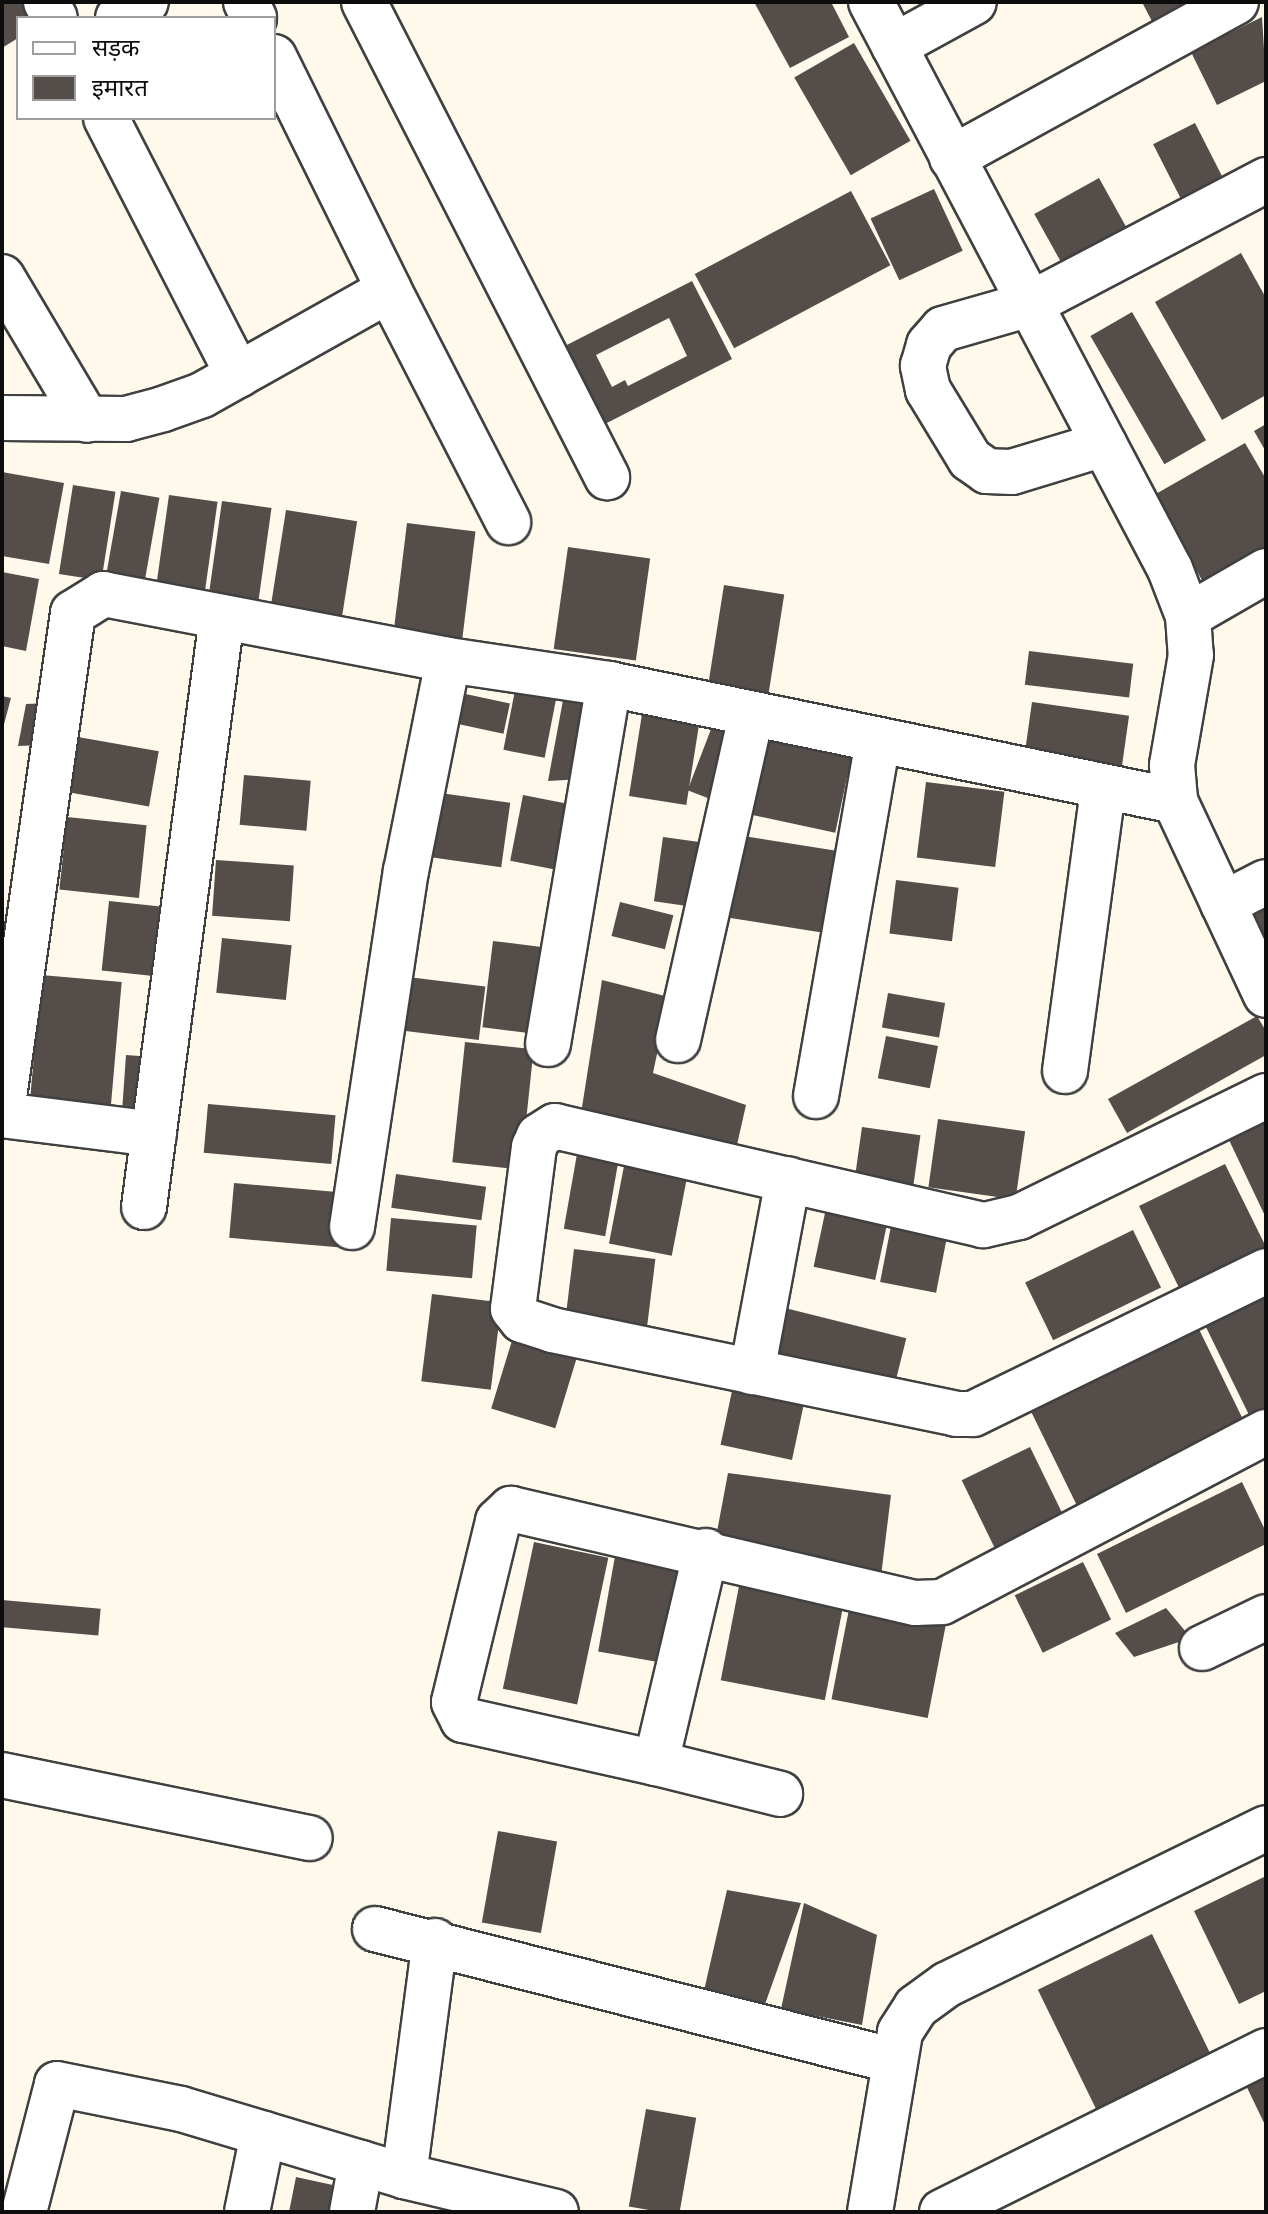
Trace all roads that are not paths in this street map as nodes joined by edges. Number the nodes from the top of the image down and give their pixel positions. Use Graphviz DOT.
graph roads {
  1 [pos="146,2"];
  2 [pos="364,2"];
  3 [pos="871,2"];
  4 [pos="974,2"];
  5 [pos="1236,2"];
  6 [pos="122,16"];
  7 [pos="894,46"];
  8 [pos="276,61"];
  9 [pos="107,120"];
  10 [pos="952,158"];
  11 [pos="1266,180"];
  12 [pos="2,277"];
  13 [pos="389,290"];
  14 [pos="1030,304"];
  15 [pos="238,375"];
  16 [pos="2,418"];
  17 [pos="87,420"];
  18 [pos="1104,444"];
  19 [pos="607,477"];
  20 [pos="508,522"];
  21 [pos="1266,571"];
  22 [pos="1188,616"];
  23 [pos="222,617"];
  24 [pos="448,660"];
  25 [pos="609,684"];
  26 [pos="751,715"];
  27 [pos="878,741"];
  28 [pos="1103,789"];
  29 [pos="1175,801"];
  30 [pos="1266,882"];
  31 [pos="1223,904"];
  32 [pos="1266,995"];
  33 [pos="678,1040"];
  34 [pos="548,1044"];
  35 [pos="1065,1071"];
  36 [pos="816,1096"];
  37 [pos="1266,1096"];
  38 [pos="2,1113"];
  39 [pos="154,1134"];
  40 [pos="788,1179"];
  41 [pos="144,1207"];
  42 [pos="352,1227"];
  43 [pos="1266,1271"];
  44 [pos="752,1372"];
  45 [pos="1266,1432"];
  46 [pos="706,1551"];
  47 [pos="1266,1617"];
  48 [pos="1202,1648"];
  49 [pos="656,1763"];
  50 [pos="2,1775"];
  51 [pos="780,1794"];
  52 [pos="1266,1828"];
  53 [pos="310,1838"];
  54 [pos="375,1929"];
  55 [pos="435,1941"];
  56 [pos="1266,2051"];
  57 [pos="895,2061"];
  58 [pos="263,2134"];
  59 [pos="361,2163"];
  60 [pos="404,2176"];
  61 [pos="24,2212"];
  62 [pos="247,2212"];
  63 [pos="352,2212"];
  64 [pos="556,2212"];
  65 [pos="870,2212"];
  66 [pos="942,2212"];
  1 -- 6 [label="street"];
  2 -- 19 [label="street"];
  3 -- 7 [label="street"];
  4 -- 7 [label="street"];
  5 -- 10 [label="street"];
  7 -- 10 [label="street"];
  8 -- 13 [label="street"];
  9 -- 15 [label="street"];
  10 -- 14 [label="street"];
  11 -- 14 [label="street"];
  12 -- 17 [label="street"];
  13 -- 15 [label="street"];
  13 -- 20 [label="street"];
  14 -- 18 [label="street"];
  14 -- 18 [label="street"];
  15 -- 17 [label="street"];
  16 -- 17 [label="street"];
  18 -- 22 [label="street"];
  21 -- 22 [label="street"];
  22 -- 29 [label="street"];
  23 -- 24 [label="street"];
  23 -- 38 [label="street"];
  23 -- 39 [label="street"];
  24 -- 25 [label="street"];
  24 -- 42 [label="street"];
  25 -- 26 [label="street"];
  25 -- 34 [label="street"];
  26 -- 27 [label="street"];
  26 -- 33 [label="street"];
  27 -- 28 [label="street"];
  27 -- 36 [label="street"];
  28 -- 29 [label="street"];
  28 -- 35 [label="street"];
  29 -- 31 [label="street"];
  30 -- 31 [label="street"];
  31 -- 32 [label="street"];
  37 -- 40 [label="street"];
  38 -- 39 [label="street"];
  39 -- 41 [label="street"];
  40 -- 44 [label="street"];
  40 -- 44 [label="street"];
  43 -- 44 [label="street"];
  45 -- 46 [label="street"];
  46 -- 49 [label="street"];
  46 -- 49 [label="street"];
  47 -- 48 [label="street"];
  49 -- 51 [label="street"];
  50 -- 53 [label="street"];
  52 -- 57 [label="street"];
  54 -- 55 [label="street"];
  55 -- 57 [label="street"];
  55 -- 60 [label="street"];
  56 -- 66 [label="street"];
  57 -- 65 [label="street"];
  58 -- 59 [label="street"];
  58 -- 61 [label="street"];
  58 -- 62 [label="street"];
  59 -- 60 [label="street"];
  59 -- 63 [label="street"];
  60 -- 64 [label="street"];
}
